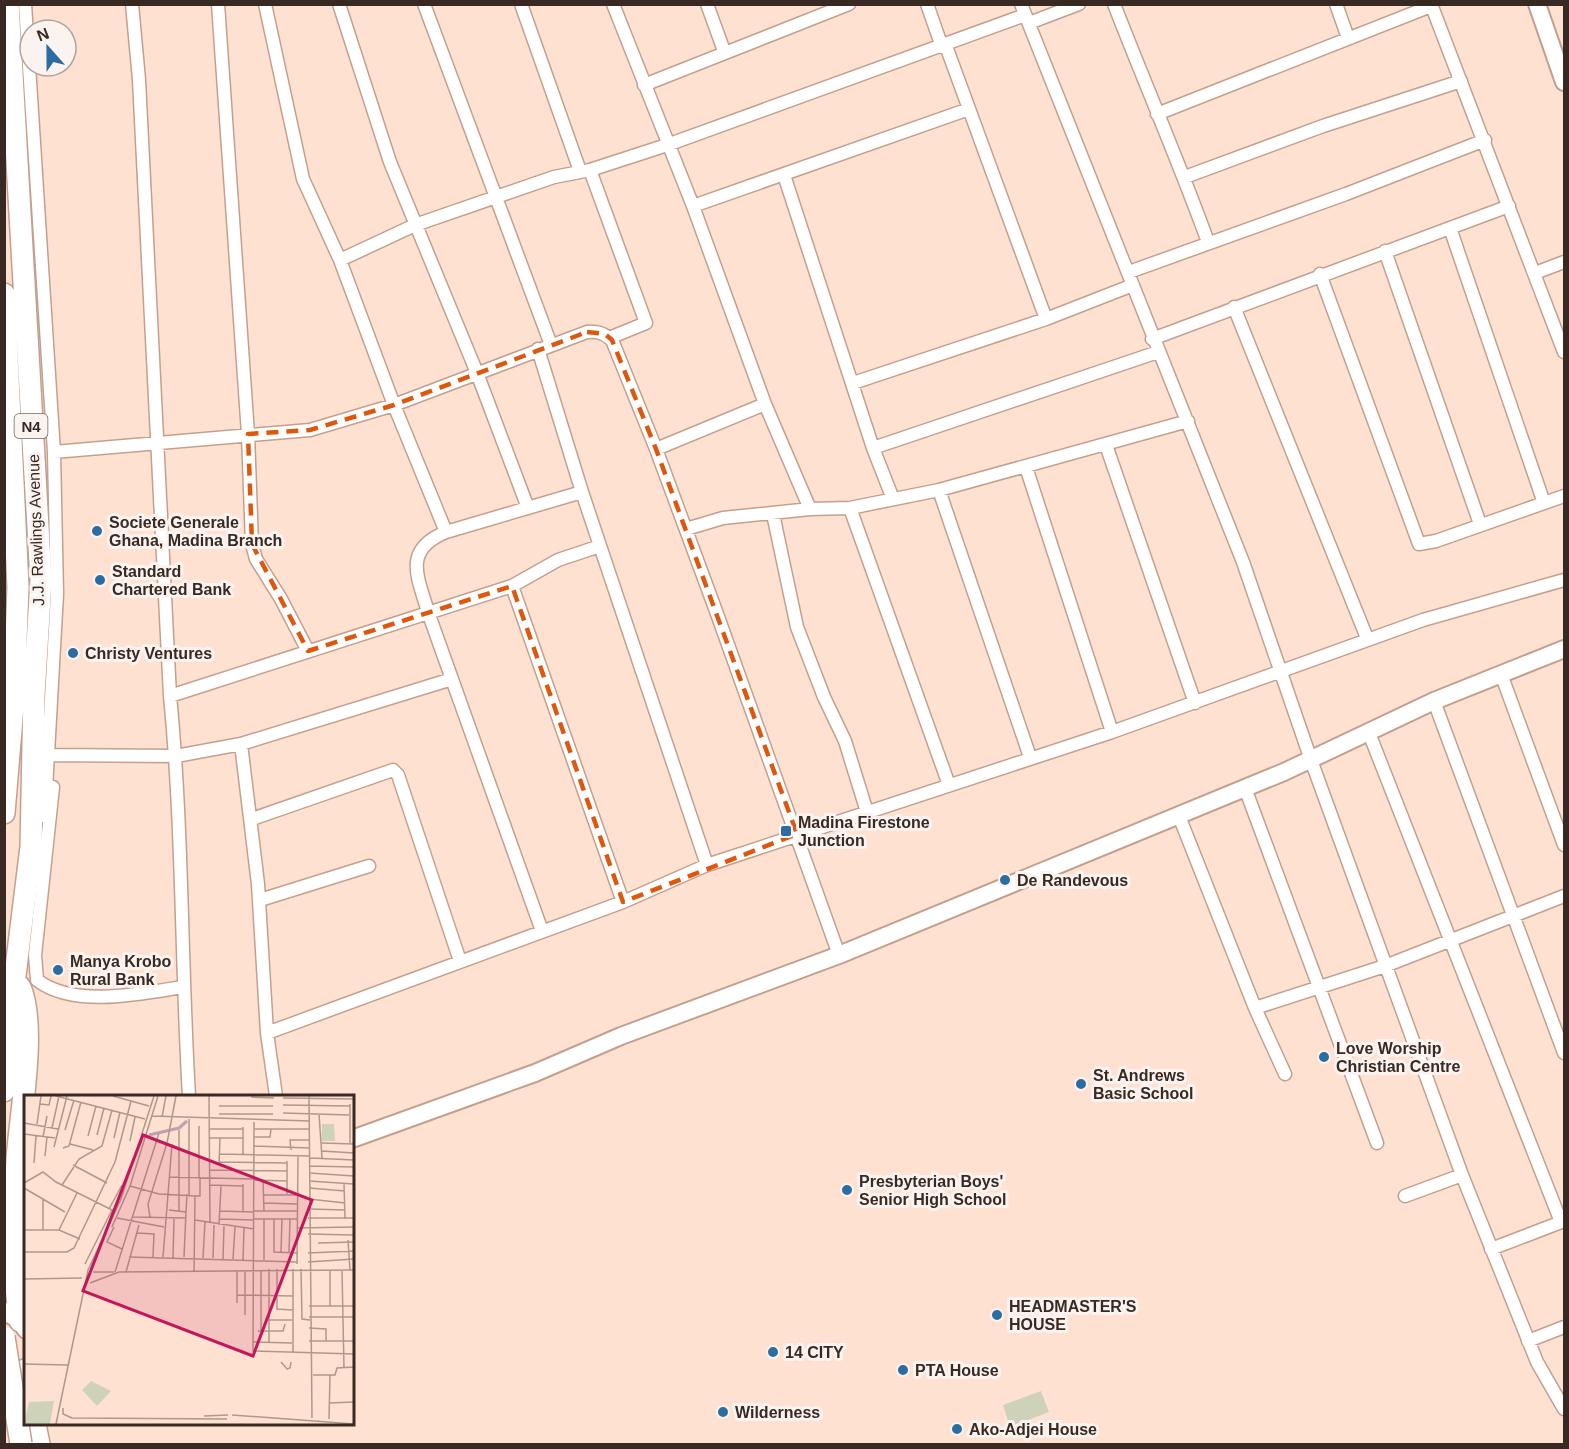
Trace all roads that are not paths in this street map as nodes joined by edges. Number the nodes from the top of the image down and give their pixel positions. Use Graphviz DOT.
graph roads {
  1 [pos="8,4"];
  2 [pos="25,4"];
  3 [pos="132,4"];
  4 [pos="218,4"];
  5 [pos="265,4"];
  6 [pos="339,4"];
  7 [pos="424,4"];
  8 [pos="521,4"];
  9 [pos="613,4"];
  10 [pos="707,4"];
  11 [pos="849,4"];
  12 [pos="927,4"];
  13 [pos="1079,4"];
  14 [pos="1113,4"];
  15 [pos="1336,4"];
  16 [pos="1431,5"];
  17 [pos="1537,5"];
  18 [pos="1025,14"];
  19 [pos="1348,38"];
  20 [pos="944,47"];
  21 [pos="724,51"];
  22 [pos="1461,81"];
  23 [pos="1564,82"];
  24 [pos="644,85"];
  25 [pos="969,110"];
  26 [pos="1157,114"];
  27 [pos="1485,140"];
  28 [pos="667,145"];
  29 [pos="585,170"];
  30 [pos="784,175"];
  31 [pos="1185,177"];
  32 [pos="497,196"];
  33 [pos="693,206"];
  34 [pos="1509,206"];
  35 [pos="415,225"];
  36 [pos="1450,228"];
  37 [pos="1208,242"];
  38 [pos="1385,251"];
  39 [pos="340,260"];
  40 [pos="1564,262"];
  41 [pos="1129,272"];
  42 [pos="1535,273"];
  43 [pos="1320,274"];
  44 [pos="1133,285"];
  45 [pos="17,304"];
  46 [pos="1234,307"];
  47 [pos="1046,319"];
  48 [pos="609,338"];
  49 [pos="1152,339"];
  50 [pos="551,345"];
  51 [pos="538,349"];
  52 [pos="1158,352"];
  53 [pos="1564,352"];
  54 [pos="477,373"];
  55 [pos="853,383"];
  56 [pos="765,404"];
  57 [pos="394,405"];
  58 [pos="1188,421"];
  59 [pos="248,434"];
  60 [pos="159,444"];
  61 [pos="1106,445"];
  62 [pos="873,448"];
  63 [pos="656,449"];
  64 [pos="54,452"];
  65 [pos="1026,467"];
  66 [pos="939,490"];
  67 [pos="582,492"];
  68 [pos="1564,496"];
  69 [pos="893,499"];
  70 [pos="1544,502"];
  71 [pos="528,508"];
  72 [pos="850,508"];
  73 [pos="810,509"];
  74 [pos="773,514"];
  75 [pos="1480,524"];
  76 [pos="686,529"];
  77 [pos="446,532"];
  78 [pos="600,546"];
  79 [pos="1564,579"];
  80 [pos="512,586"];
  81 [pos="428,612"];
  82 [pos="1367,638"];
  83 [pos="1564,649"];
  84 [pos="308,651"];
  85 [pos="1281,669"];
  86 [pos="1501,674"];
  87 [pos="452,679"];
  88 [pos="170,696"];
  89 [pos="1434,701"];
  90 [pos="1195,703"];
  91 [pos="1112,732"];
  92 [pos="1369,733"];
  93 [pos="242,744"];
  94 [pos="52,756"];
  95 [pos="176,756"];
  96 [pos="1030,758"];
  97 [pos="1311,760"];
  98 [pos="949,785"];
  99 [pos="1245,788"];
  100 [pos="5,802"];
  101 [pos="867,812"];
  102 [pos="4,813"];
  103 [pos="1179,816"];
  104 [pos="252,819"];
  105 [pos="797,834"];
  106 [pos="1564,845"];
  107 [pos="31,847"];
  108 [pos="707,865"];
  109 [pos="369,866"];
  110 [pos="1564,896"];
  111 [pos="260,900"];
  112 [pos="623,902"];
  113 [pos="1512,916"];
  114 [pos="542,931"];
  115 [pos="1449,942"];
  116 [pos="839,955"];
  117 [pos="460,961"];
  118 [pos="1385,966"];
  119 [pos="15,976"];
  120 [pos="182,987"];
  121 [pos="1318,987"];
  122 [pos="1255,1008"];
  123 [pos="267,1032"];
  124 [pos="1564,1053"];
  125 [pos="1285,1074"];
  126 [pos="4,1091"];
  127 [pos="189,1095"];
  128 [pos="276,1095"];
  129 [pos="354,1138"];
  130 [pos="1377,1143"];
  131 [pos="1462,1175"];
  132 [pos="1405,1196"];
  133 [pos="1563,1221"];
  134 [pos="1491,1249"];
  135 [pos="20,1263"];
  136 [pos="20,1322"];
  137 [pos="1564,1327"];
  138 [pos="4,1337"];
  139 [pos="1528,1341"];
  140 [pos="24,1372"];
  141 [pos="4,1387"];
  142 [pos="1564,1409"];
  143 [pos="35,1425"];
  144 [pos="21,1444"];
  145 [pos="39,1444"];
  1 -- 45 [label="highway, J.J. Rawlings Avenue / N4"];
  2 -- 45 [label="street"];
  3 -- 60 [label="street"];
  4 -- 59 [label="street"];
  5 -- 39 [label="street"];
  6 -- 35 [label="street"];
  7 -- 32 [label="street"];
  8 -- 29 [label="street"];
  9 -- 24 [label="street"];
  10 -- 21 [label="street"];
  11 -- 21 [label="street"];
  12 -- 20 [label="street"];
  13 -- 18 [label="street"];
  14 -- 26 [label="street"];
  15 -- 19 [label="street"];
  16 -- 19 [label="street"];
  16 -- 22 [label="street"];
  17 -- 23 [label="street"];
  18 -- 20 [label="street"];
  18 -- 41 [label="street"];
  19 -- 26 [label="street"];
  20 -- 25 [label="street"];
  20 -- 28 [label="street"];
  21 -- 24 [label="street"];
  22 -- 27 [label="street"];
  22 -- 31 [label="street"];
  24 -- 28 [label="street"];
  25 -- 30 [label="street"];
  25 -- 47 [label="street"];
  26 -- 31 [label="street"];
  27 -- 34 [label="street"];
  27 -- 37 [label="street"];
  28 -- 29 [label="street"];
  28 -- 33 [label="street"];
  29 -- 32 [label="street"];
  29 -- 48 [label="street"];
  30 -- 33 [label="street"];
  30 -- 55 [label="street"];
  31 -- 37 [label="street"];
  32 -- 35 [label="street"];
  32 -- 50 [label="street"];
  33 -- 56 [label="street"];
  34 -- 36 [label="street"];
  34 -- 42 [label="street"];
  35 -- 39 [label="street"];
  35 -- 54 [label="street"];
  36 -- 38 [label="street"];
  36 -- 70 [label="street"];
  37 -- 41 [label="street"];
  38 -- 43 [label="street"];
  38 -- 75 [label="street"];
  39 -- 57 [label="street"];
  40 -- 42 [label="street"];
  41 -- 44 [label="street"];
  42 -- 53 [label="street"];
  43 -- 46 [label="street"];
  43 -- 75 [label="street"];
  44 -- 47 [label="street"];
  44 -- 49 [label="street"];
  45 -- 64 [label="street"];
  45 -- 100 [label="highway, J.J. Rawlings Avenue / N4"];
  45 -- 107 [label="highway, J.J. Rawlings Avenue / N4"];
  46 -- 49 [label="street"];
  46 -- 82 [label="street"];
  47 -- 55 [label="street"];
  48 -- 50 [label="street"];
  48 -- 63 [label="street"];
  49 -- 52 [label="street"];
  50 -- 51 [label="street"];
  51 -- 54 [label="street"];
  51 -- 67 [label="street"];
  52 -- 58 [label="street"];
  52 -- 62 [label="street"];
  54 -- 57 [label="street"];
  54 -- 71 [label="street"];
  55 -- 62 [label="street"];
  56 -- 63 [label="street"];
  56 -- 73 [label="street"];
  57 -- 59 [label="street"];
  57 -- 77 [label="street"];
  58 -- 61 [label="street"];
  58 -- 85 [label="street"];
  59 -- 60 [label="street"];
  59 -- 84 [label="street"];
  60 -- 64 [label="street"];
  60 -- 88 [label="street"];
  61 -- 65 [label="street"];
  61 -- 90 [label="street"];
  62 -- 69 [label="street"];
  63 -- 76 [label="street"];
  64 -- 94 [label="street"];
  65 -- 66 [label="street"];
  65 -- 91 [label="street"];
  66 -- 69 [label="street"];
  66 -- 96 [label="street"];
  67 -- 71 [label="street"];
  67 -- 78 [label="street"];
  68 -- 70 [label="street"];
  69 -- 72 [label="street"];
  70 -- 75 [label="street"];
  71 -- 77 [label="street"];
  72 -- 73 [label="street"];
  72 -- 98 [label="street"];
  73 -- 74 [label="street"];
  74 -- 76 [label="street"];
  74 -- 101 [label="street"];
  76 -- 105 [label="street"];
  77 -- 81 [label="street"];
  78 -- 80 [label="street"];
  78 -- 108 [label="street"];
  79 -- 82 [label="street"];
  80 -- 81 [label="street"];
  80 -- 112 [label="street"];
  81 -- 84 [label="street"];
  81 -- 87 [label="street"];
  82 -- 85 [label="street"];
  83 -- 86 [label="street"];
  84 -- 88 [label="street"];
  85 -- 90 [label="street"];
  85 -- 97 [label="street"];
  86 -- 89 [label="street"];
  86 -- 106 [label="street"];
  87 -- 93 [label="street"];
  87 -- 114 [label="street"];
  88 -- 95 [label="street"];
  89 -- 92 [label="street"];
  89 -- 113 [label="street"];
  90 -- 91 [label="street"];
  91 -- 96 [label="street"];
  92 -- 97 [label="street"];
  92 -- 115 [label="street"];
  93 -- 95 [label="street"];
  93 -- 104 [label="street"];
  94 -- 95 [label="street"];
  94 -- 107 [label="street"];
  94 -- 120 [label="street"];
  95 -- 120 [label="street"];
  96 -- 98 [label="street"];
  97 -- 99 [label="street"];
  97 -- 118 [label="street"];
  98 -- 101 [label="street"];
  99 -- 103 [label="street"];
  99 -- 121 [label="street"];
  100 -- 102 [label="highway, J.J. Rawlings Avenue / N4"];
  101 -- 105 [label="street"];
  103 -- 116 [label="street"];
  103 -- 122 [label="street"];
  104 -- 111 [label="street"];
  104 -- 117 [label="street"];
  105 -- 108 [label="street"];
  105 -- 116 [label="street"];
  107 -- 119 [label="highway, J.J. Rawlings Avenue / N4"];
  108 -- 112 [label="street"];
  109 -- 111 [label="street"];
  110 -- 113 [label="street"];
  111 -- 123 [label="street"];
  112 -- 114 [label="street"];
  113 -- 115 [label="street"];
  113 -- 124 [label="street"];
  114 -- 117 [label="street"];
  115 -- 118 [label="street"];
  115 -- 133 [label="street"];
  116 -- 129 [label="street"];
  117 -- 123 [label="street"];
  118 -- 121 [label="street"];
  118 -- 131 [label="street"];
  119 -- 126 [label="highway, J.J. Rawlings Avenue / N4"];
  119 -- 135 [label="highway"];
  120 -- 127 [label="street"];
  121 -- 122 [label="street"];
  121 -- 130 [label="street"];
  122 -- 125 [label="street"];
  123 -- 128 [label="street"];
  131 -- 132 [label="street"];
  131 -- 134 [label="street"];
  133 -- 134 [label="street"];
  134 -- 139 [label="street"];
  135 -- 136 [label="highway"];
  137 -- 139 [label="street"];
  138 -- 144 [label="highway, bridge"];
  139 -- 142 [label="street"];
  140 -- 141 [label="street"];
  143 -- 145 [label="highway"];
}
